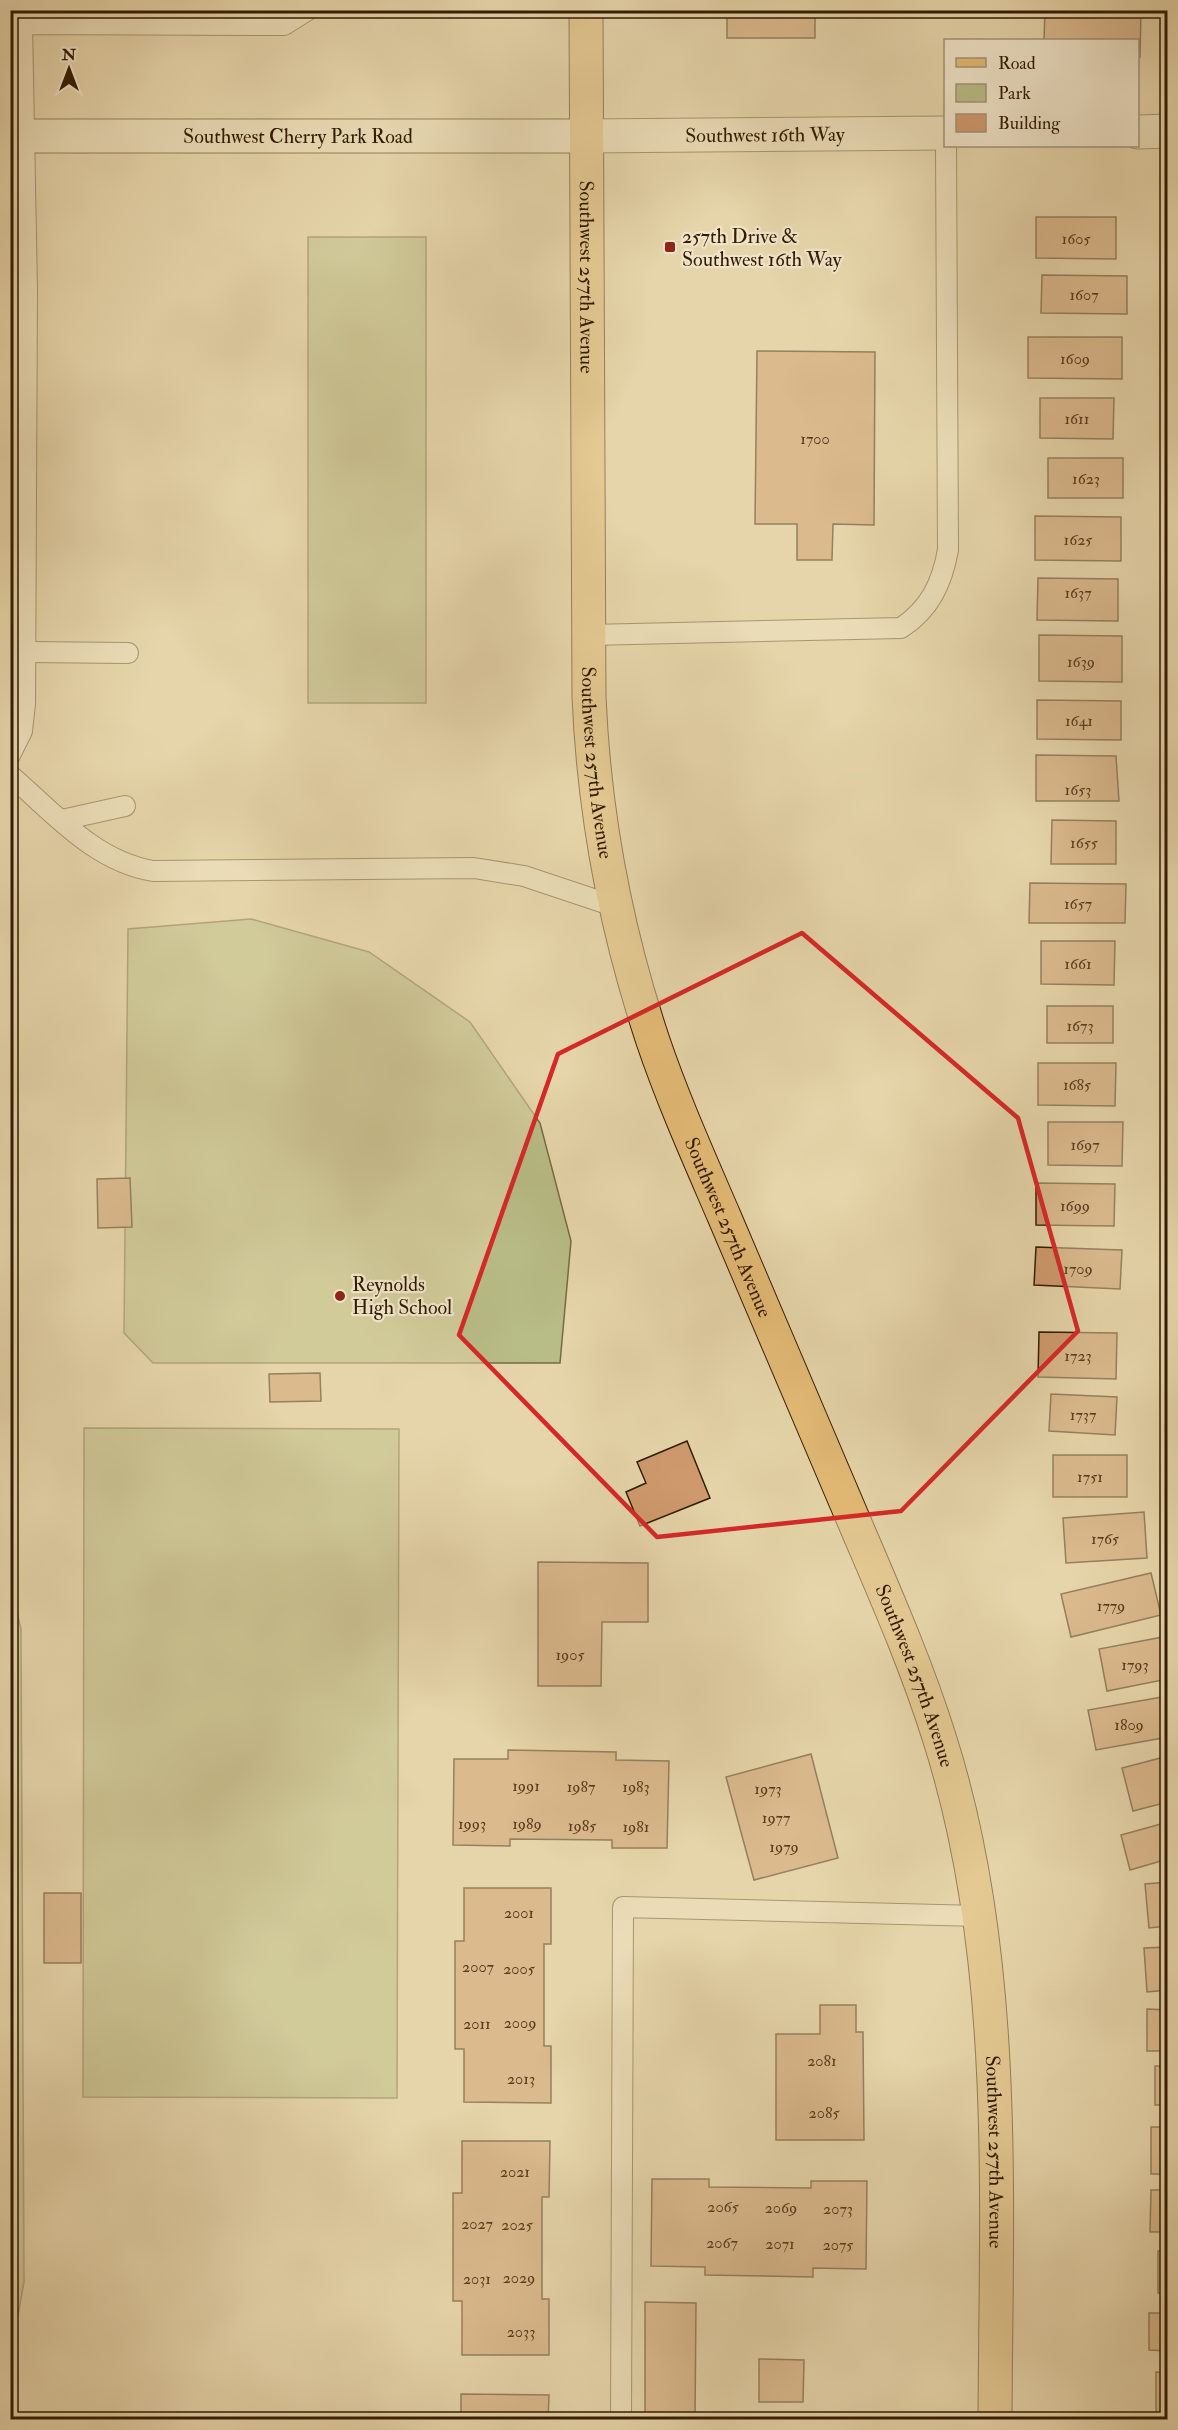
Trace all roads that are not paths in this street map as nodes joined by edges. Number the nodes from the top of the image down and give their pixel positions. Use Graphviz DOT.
graph roads {
  1 [pos="308,10"];
  2 [pos="586,10"];
  3 [pos="16,24"];
  4 [pos="1167,131"];
  5 [pos="1139,132"];
  6 [pos="944,133"];
  7 [pos="18,136"];
  8 [pos="586,136"];
  9 [pos="946,147"];
  10 [pos="588,635"];
  11 [pos="26,652"];
  12 [pos="128,653"];
  13 [pos="10,754"];
  14 [pos="10,775"];
  15 [pos="125,806"];
  16 [pos="62,820"];
  17 [pos="617,907"];
  18 [pos="979,1916"];
  19 [pos="621,2420"];
  20 [pos="995,2420"];
  1 -- 3 [label="lane"];
  2 -- 8 [label="main road, Southwest 257th Avenue"];
  3 -- 7 [label="lane"];
  4 -- 5 [label="main road"];
  6 -- 8 [label="main road, Southwest 16th Way"];
  7 -- 8 [label="main road, Southwest Cherry Park Road"];
  7 -- 11 [label="lane"];
  8 -- 10 [label="main road, Southwest 257th Avenue"];
  9 -- 10 [label="lane"];
  10 -- 17 [label="main road, Southwest 257th Avenue"];
  11 -- 12 [label="lane"];
  11 -- 13 [label="lane"];
  14 -- 16 [label="lane"];
  15 -- 16 [label="lane"];
  16 -- 17 [label="lane"];
  17 -- 18 [label="main road, Southwest 257th Avenue"];
  18 -- 19 [label="lane"];
  18 -- 20 [label="main road, Southwest 257th Avenue"];
}
